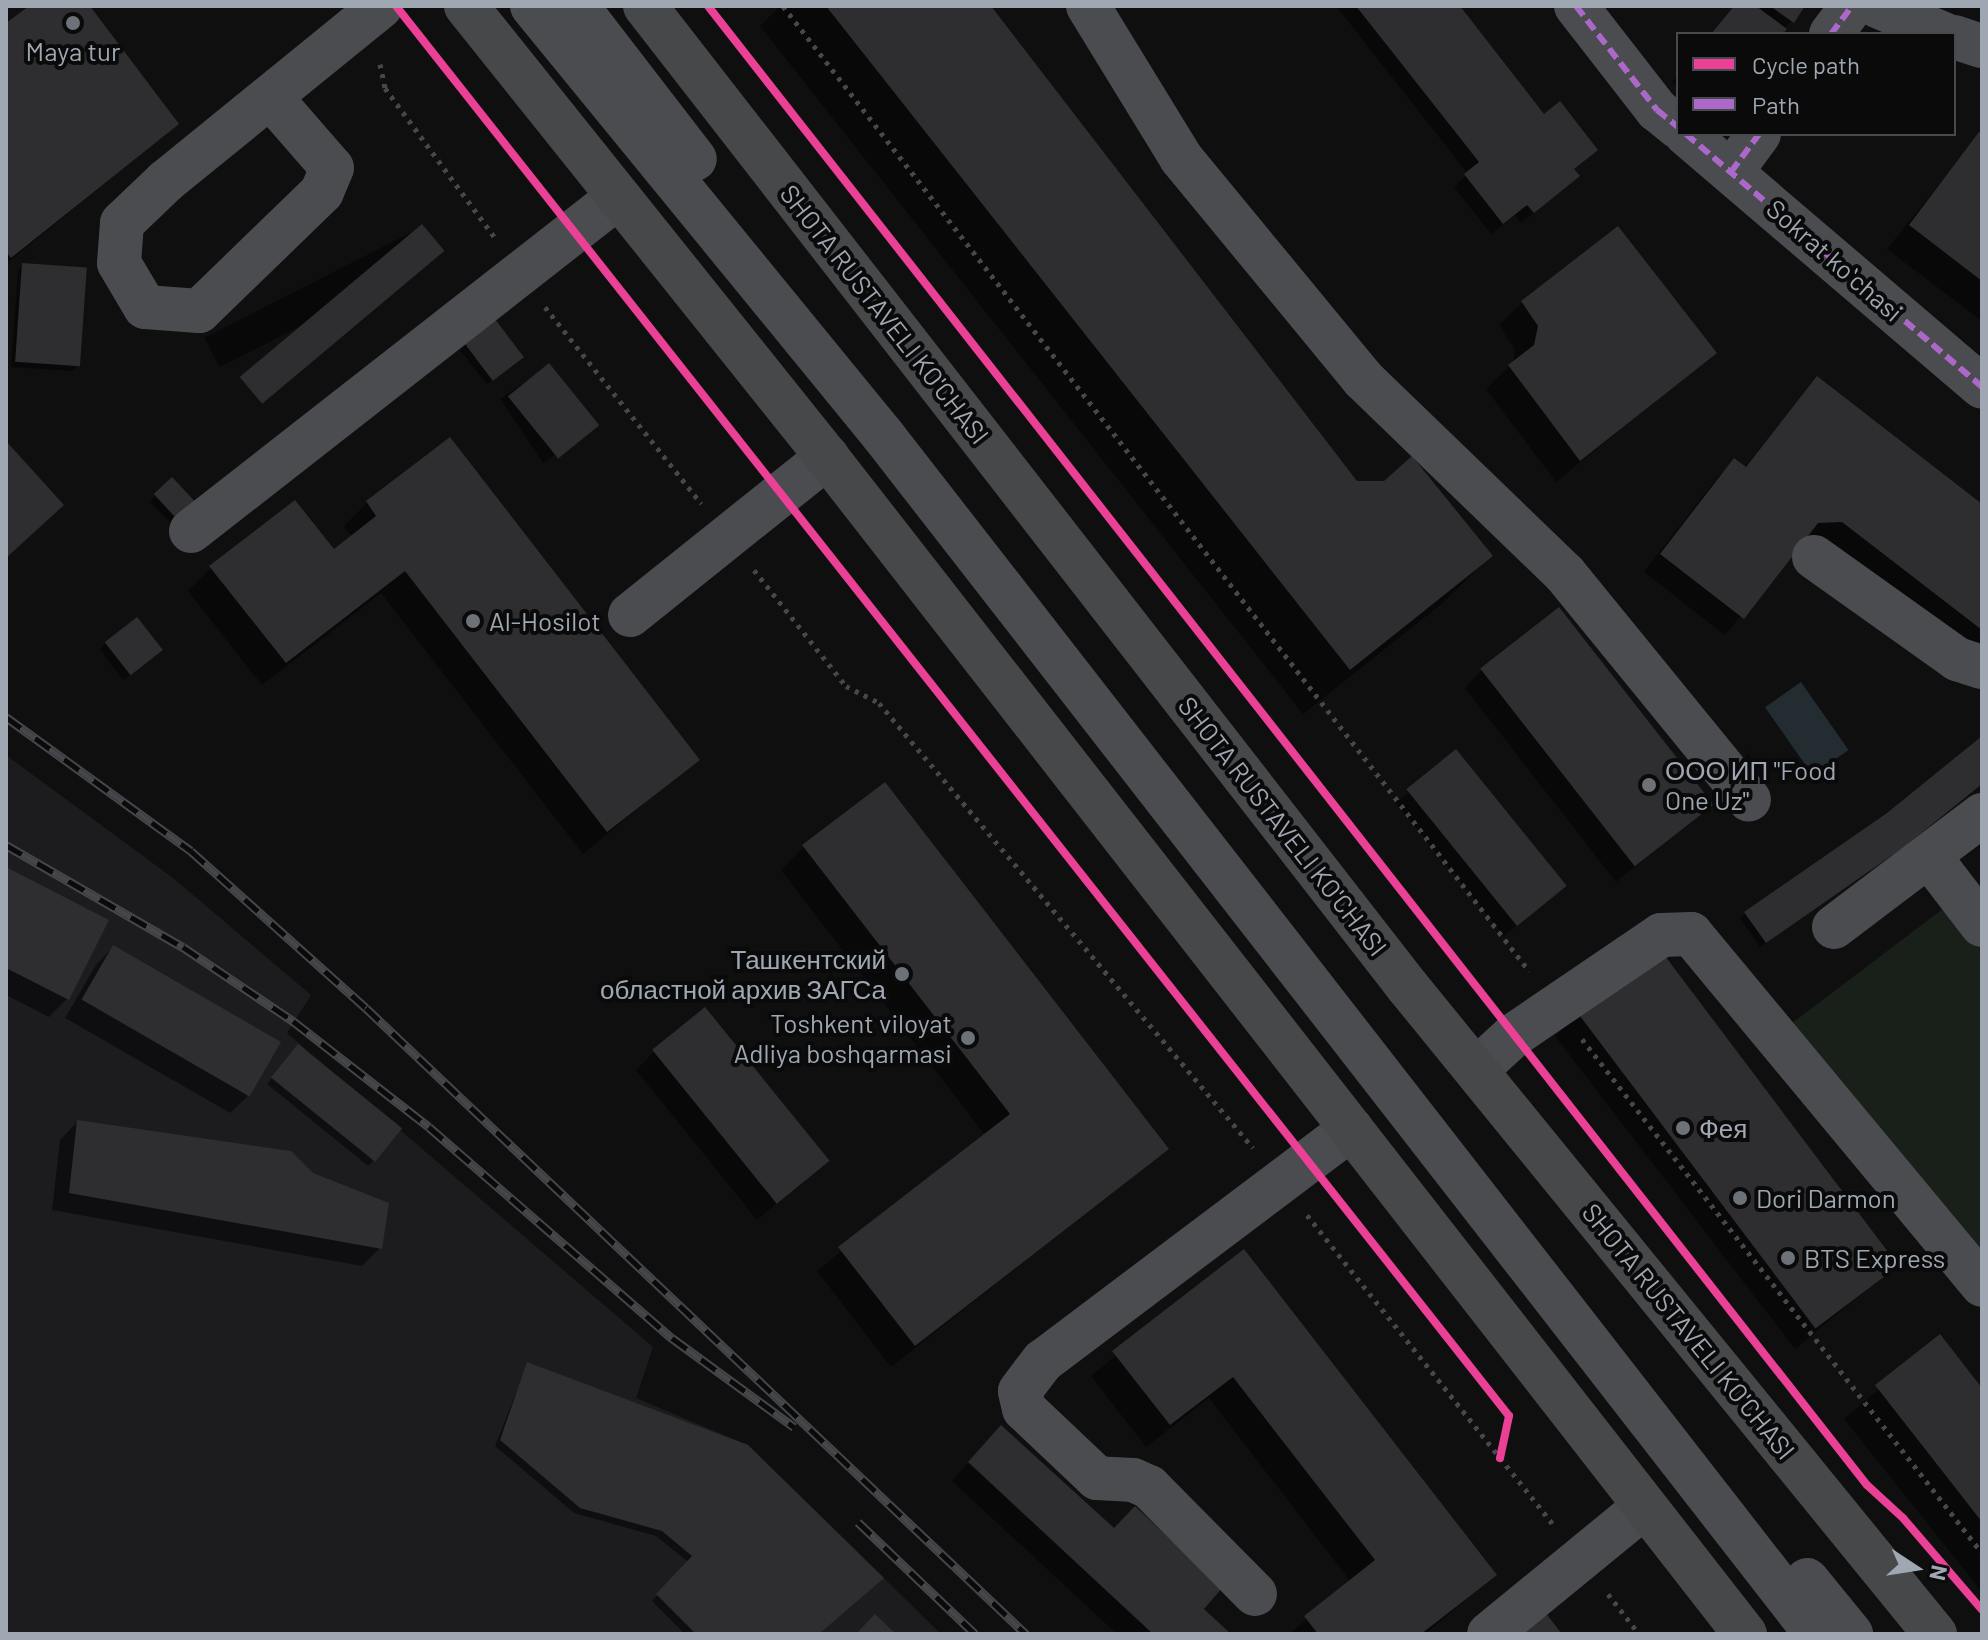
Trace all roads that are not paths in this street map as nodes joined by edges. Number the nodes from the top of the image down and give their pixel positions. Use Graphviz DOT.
graph roads {
  1 [pos="466,6"];
  2 [pos="532,6"];
  3 [pos="638,6"];
  4 [pos="645,6"];
  5 [pos="1088,6"];
  6 [pos="1576,6"];
  7 [pos="1852,6"];
  8 [pos="1877,6"];
  9 [pos="376,10"];
  10 [pos="1832,32"];
  11 [pos="1939,32"];
  12 [pos="584,34"];
  13 [pos="1956,38"];
  14 [pos="1982,46"];
  15 [pos="535,92"];
  16 [pos="272,99"];
  17 [pos="1676,125"];
  18 [pos="1688,136"];
  19 [pos="1758,136"];
  20 [pos="1731,172"];
  21 [pos="618,197"];
  22 [pos="1982,387"];
  23 [pos="827,457"];
  24 [pos="191,531"];
  25 [pos="1814,557"];
  26 [pos="630,615"];
  27 [pos="1982,667"];
  28 [pos="1749,800"];
  29 [pos="1982,815"];
  30 [pos="1929,856"];
  31 [pos="1982,925"];
  32 [pos="1834,927"];
  33 [pos="1476,1070"];
  34 [pos="1351,1129"];
  35 [pos="1982,1285"];
  36 [pos="1644,1507"];
  37 [pos="1255,1594"];
  38 [pos="1489,1634"];
  39 [pos="1745,1634"];
  40 [pos="1816,1634"];
  41 [pos="1851,1634"];
  42 [pos="1935,1634"];
  1 -- 15 [label="main road"];
  2 -- 12 [label="street"];
  3 -- 12 [label="street"];
  4 -- 33 [label="main road, SHOTA RUSTAVELI KO'CHASI"];
  5 -- 28 [label="street"];
  6 -- 17 [label="street"];
  7 -- 10 [label="street"];
  8 -- 11 [label="street"];
  9 -- 16 [label="street"];
  12 -- 15 [label="street"];
  12 -- 40 [label="street"];
  12 -- 41 [label="street"];
  13 -- 14 [label="street"];
  15 -- 21 [label="main road"];
  16 -- 16 [label="street"];
  18 -- 20 [label="street, Sokrat koʻchasi"];
  19 -- 20 [label="street"];
  20 -- 22 [label="street, Sokrat koʻchasi"];
  21 -- 23 [label="main road"];
  21 -- 24 [label="street"];
  23 -- 26 [label="street"];
  23 -- 34 [label="main road"];
  25 -- 27 [label="street"];
  29 -- 30 [label="street"];
  30 -- 31 [label="street"];
  30 -- 32 [label="street"];
  33 -- 35 [label="street"];
  33 -- 42 [label="main road, SHOTA RUSTAVELI KO'CHASI"];
  34 -- 36 [label="main road"];
  34 -- 37 [label="street"];
  36 -- 38 [label="street"];
  36 -- 39 [label="main road"];
}
